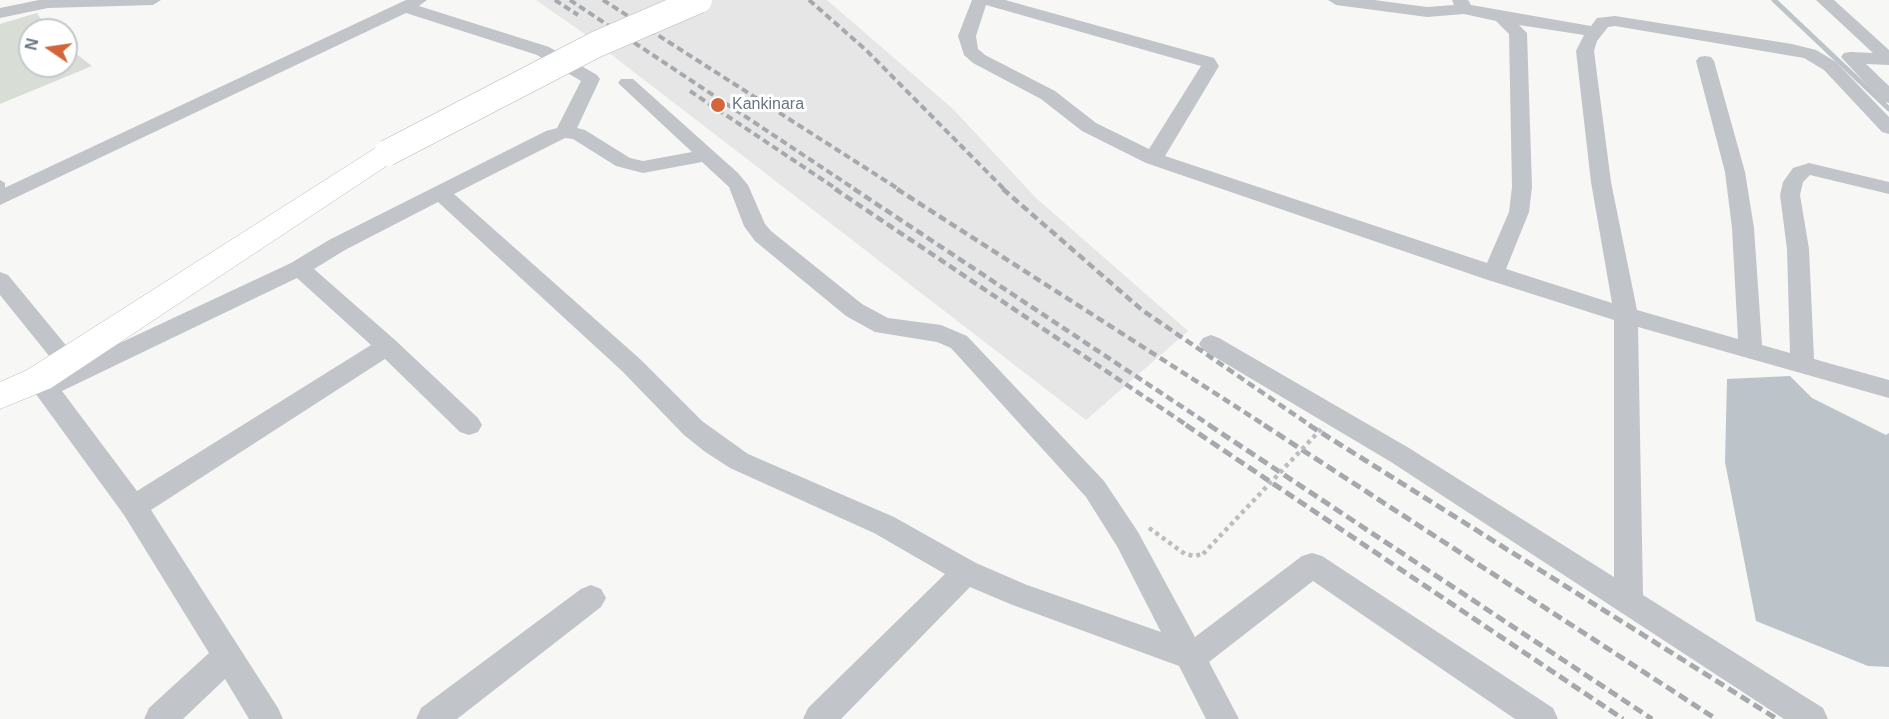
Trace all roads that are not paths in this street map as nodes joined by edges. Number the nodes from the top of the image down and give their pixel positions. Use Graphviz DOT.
graph roads {
  1 [pos="152,0"];
  2 [pos="699,0"];
  3 [pos="980,0"];
  4 [pos="987,0"];
  5 [pos="1336,0"];
  6 [pos="1824,0"];
  7 [pos="412,3"];
  8 [pos="1462,4"];
  9 [pos="0,13"];
  10 [pos="1502,17"];
  11 [pos="1597,32"];
  12 [pos="1809,54"];
  13 [pos="1850,57"];
  14 [pos="1889,60"];
  15 [pos="1705,61"];
  16 [pos="627,83"];
  17 [pos="1889,97"];
  18 [pos="1889,128"];
  19 [pos="565,132"];
  20 [pos="706,155"];
  21 [pos="1153,159"];
  22 [pos="0,183"];
  23 [pos="1889,188"];
  24 [pos="0,190"];
  25 [pos="441,193"];
  26 [pos="0,198"];
  27 [pos="299,268"];
  28 [pos="1493,274"];
  29 [pos="0,280"];
  30 [pos="1626,315"];
  31 [pos="1211,344"];
  32 [pos="387,346"];
  33 [pos="1750,350"];
  34 [pos="1802,364"];
  35 [pos="50,376"];
  36 [pos="1889,389"];
  37 [pos="0,396"];
  38 [pos="469,425"];
  39 [pos="134,507"];
  40 [pos="966,572"];
  41 [pos="591,598"];
  42 [pos="1629,601"];
  43 [pos="227,657"];
  44 [pos="1192,657"];
  45 [pos="159,719"];
  46 [pos="267,719"];
  47 [pos="432,719"];
  48 [pos="819,719"];
  49 [pos="1223,719"];
  50 [pos="1542,719"];
  51 [pos="1812,719"];
  1 -- 9 [label="street"];
  2 -- 35 [label="main road, bridge"];
  3 -- 21 [label="street"];
  4 -- 21 [label="street"];
  5 -- 8 [label="street"];
  6 -- 14 [label="street"];
  7 -- 19 [label="street"];
  7 -- 26 [label="street"];
  8 -- 10 [label="street"];
  10 -- 11 [label="street"];
  10 -- 28 [label="street"];
  11 -- 12 [label="street"];
  11 -- 30 [label="street"];
  12 -- 13 [label="street"];
  12 -- 18 [label="street"];
  13 -- 14 [label="street"];
  13 -- 17 [label="street"];
  15 -- 33 [label="street"];
  16 -- 20 [label="street"];
  19 -- 20 [label="street"];
  19 -- 25 [label="street"];
  20 -- 44 [label="street"];
  21 -- 28 [label="street"];
  22 -- 24 [label="lane"];
  23 -- 34 [label="street"];
  25 -- 27 [label="street"];
  25 -- 40 [label="street"];
  27 -- 32 [label="street"];
  27 -- 35 [label="street"];
  28 -- 30 [label="street"];
  29 -- 35 [label="street"];
  30 -- 33 [label="street"];
  30 -- 42 [label="street"];
  31 -- 42 [label="street"];
  32 -- 38 [label="street"];
  32 -- 39 [label="street"];
  33 -- 34 [label="street"];
  34 -- 36 [label="street"];
  35 -- 37 [label="main road"];
  35 -- 39 [label="street"];
  39 -- 43 [label="street"];
  40 -- 44 [label="street"];
  40 -- 48 [label="street"];
  41 -- 47 [label="street"];
  42 -- 51 [label="street"];
  43 -- 45 [label="street"];
  43 -- 46 [label="street"];
  44 -- 49 [label="street"];
  44 -- 50 [label="street"];
}
